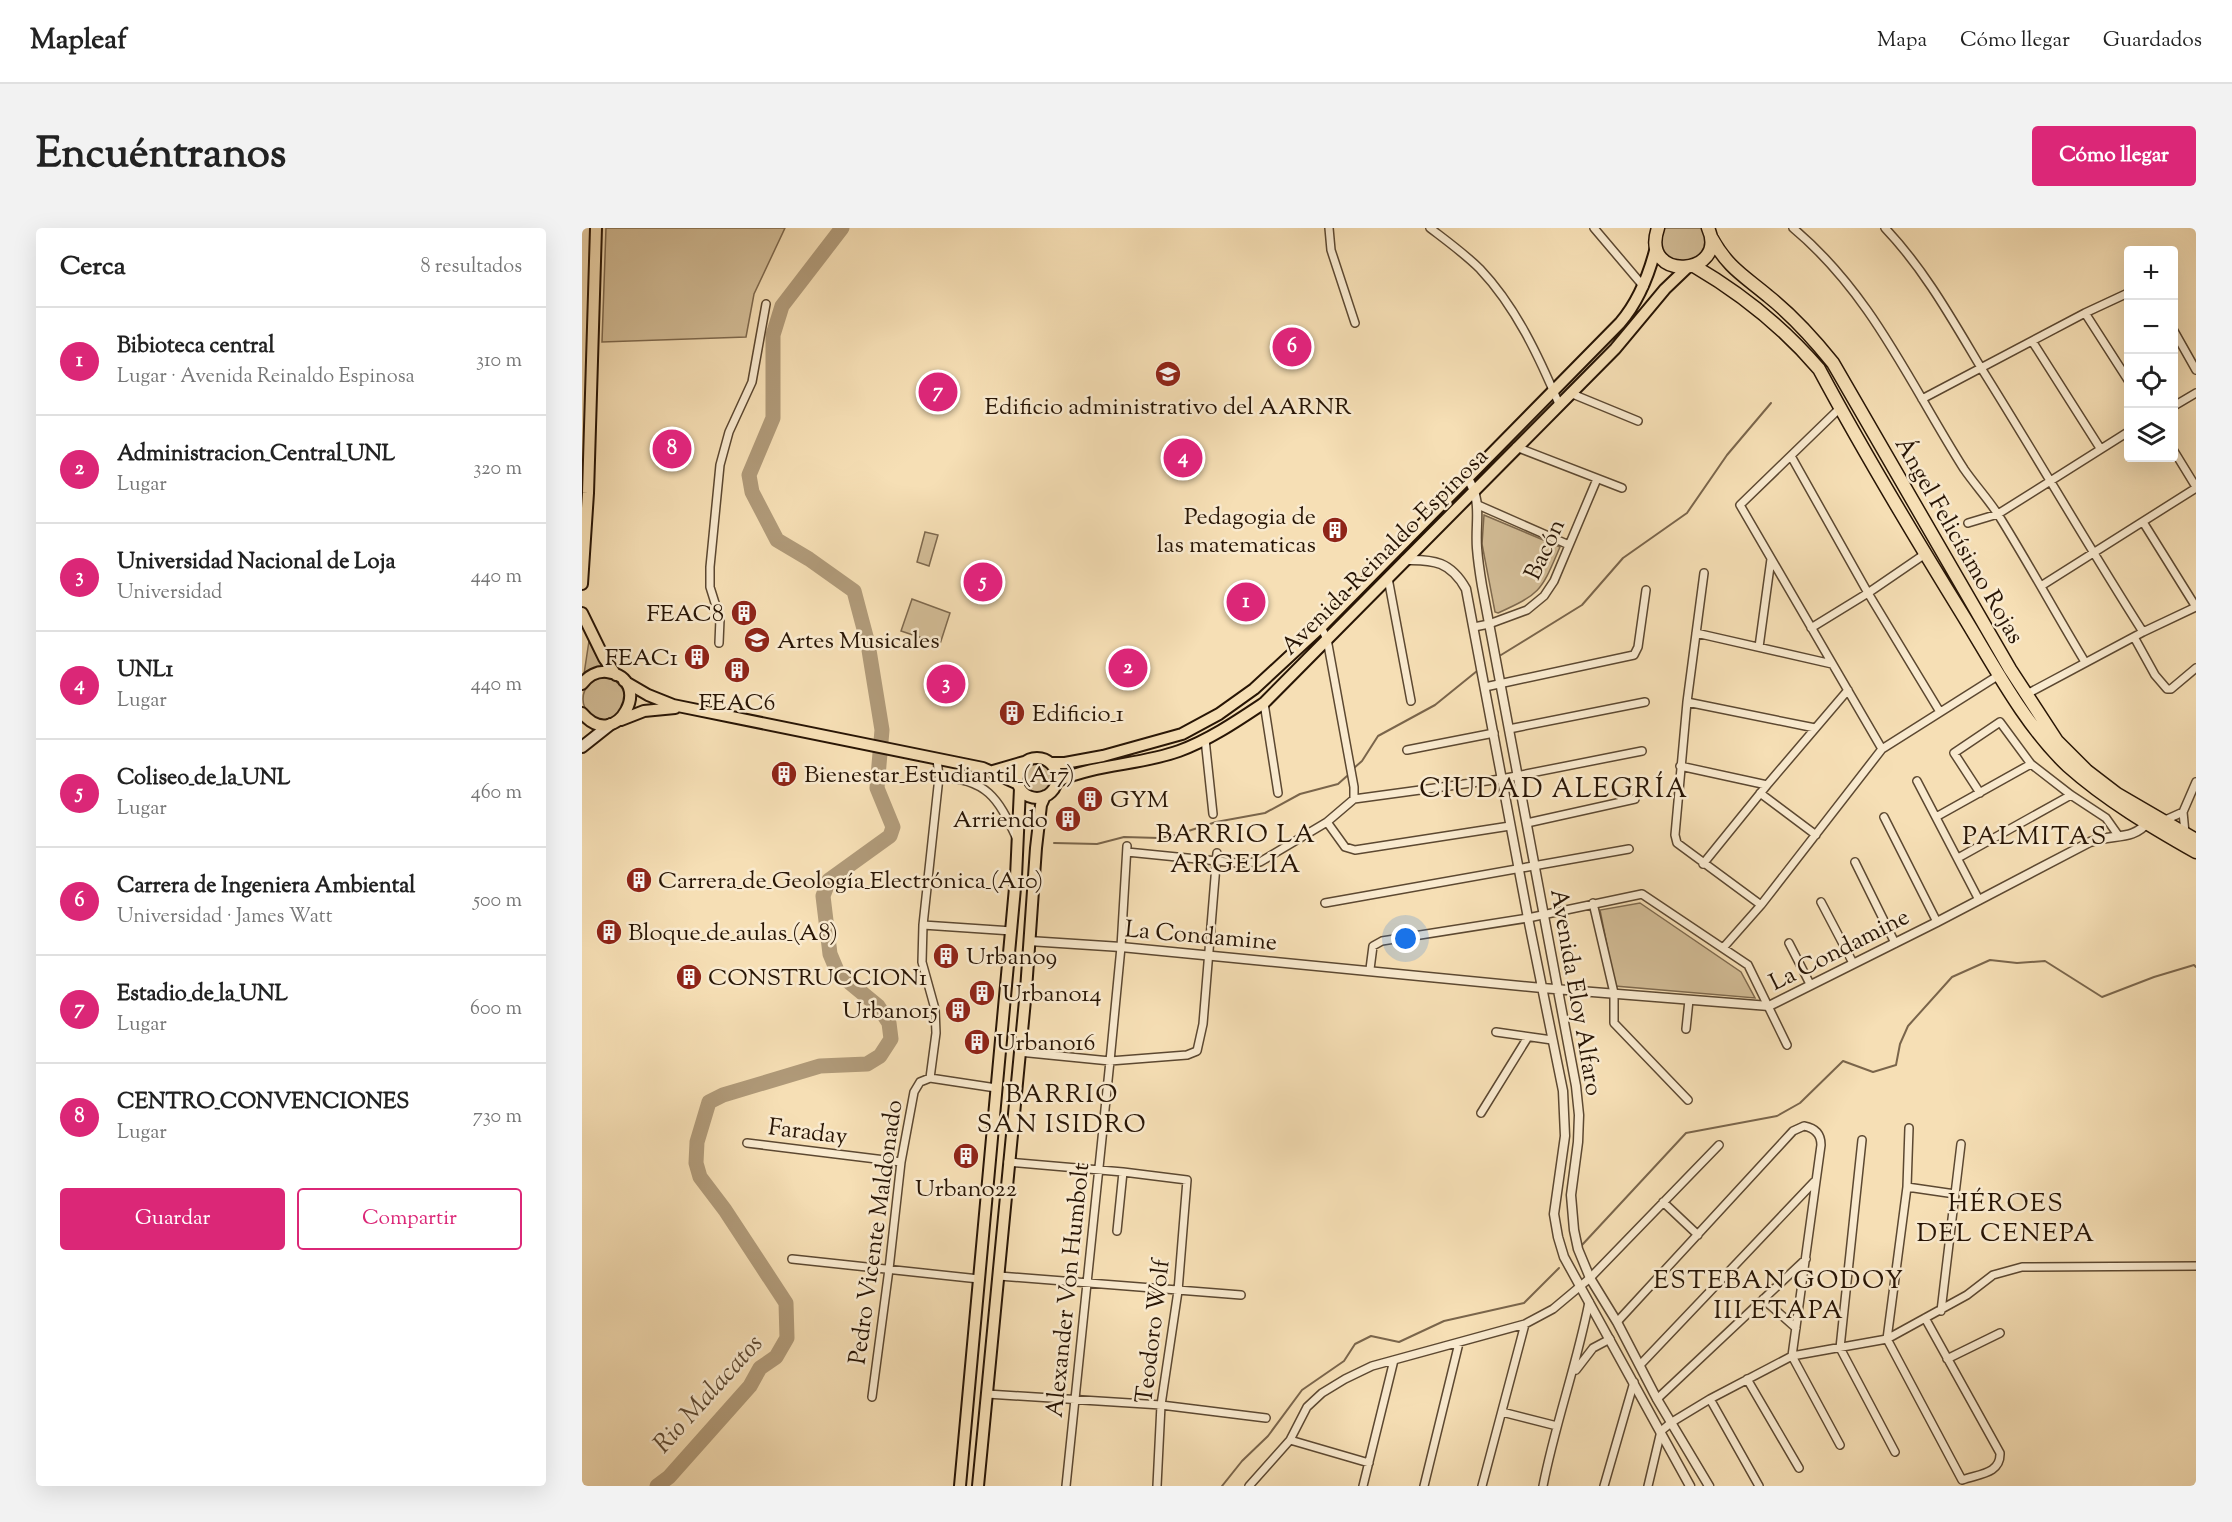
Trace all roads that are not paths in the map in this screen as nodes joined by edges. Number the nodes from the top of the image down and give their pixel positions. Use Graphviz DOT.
graph roads {
  1 [pos="596,228"];
  2 [pos="1329,228"];
  3 [pos="1430,228"];
  4 [pos="1594,228"];
  5 [pos="1644,228"];
  6 [pos="1793,228"];
  7 [pos="1884,228"];
  8 [pos="1710,231"];
  9 [pos="1656,237"];
  10 [pos="1691,267"];
  11 [pos="1644,287"];
  12 [pos="2124,295"];
  13 [pos="766,304"];
  14 [pos="2085,313"];
  15 [pos="1355,323"];
  16 [pos="1620,323"];
  17 [pos="1629,332"];
  18 [pos="2178,338"];
  19 [pos="2032,341"];
  20 [pos="1982,369"];
  21 [pos="2196,370"];
  22 [pos="2124,374"];
  23 [pos="1553,390"];
  24 [pos="1570,393"];
  25 [pos="2196,393"];
  26 [pos="1922,399"];
  27 [pos="1559,404"];
  28 [pos="2178,404"];
  29 [pos="1840,408"];
  30 [pos="1638,421"];
  31 [pos="2124,434"];
  32 [pos="1516,447"];
  33 [pos="2100,448"];
  34 [pos="1791,456"];
  35 [pos="2178,458"];
  36 [pos="1467,477"];
  37 [pos="1597,479"];
  38 [pos="2052,482"];
  39 [pos="2196,487"];
  40 [pos="1622,488"];
  41 [pos="1475,490"];
  42 [pos="1478,505"];
  43 [pos="1998,514"];
  44 [pos="2143,522"];
  45 [pos="1968,523"];
  46 [pos="1569,544"];
  47 [pos="2092,553"];
  48 [pos="1925,554"];
  49 [pos="1771,559"];
  50 [pos="1405,560"];
  51 [pos="1704,573"];
  52 [pos="1388,578"];
  53 [pos="582,584"];
  54 [pos="2041,586"];
  55 [pos="1646,590"];
  56 [pos="1868,593"];
  57 [pos="2196,607"];
  58 [pos="582,613"];
  59 [pos="1489,624"];
  60 [pos="1321,627"];
  61 [pos="1474,627"];
  62 [pos="1811,628"];
  63 [pos="2143,632"];
  64 [pos="1696,633"];
  65 [pos="2134,637"];
  66 [pos="1327,639"];
  67 [pos="720,643"];
  68 [pos="1759,647"];
  69 [pos="2085,662"];
  70 [pos="1832,664"];
  71 [pos="2196,668"];
  72 [pos="1999,675"];
  73 [pos="620,678"];
  74 [pos="582,684"];
  75 [pos="1501,684"];
  76 [pos="1485,687"];
  77 [pos="1848,690"];
  78 [pos="2027,694"];
  79 [pos="1411,701"];
  80 [pos="1645,702"];
  81 [pos="1687,702"];
  82 [pos="1264,703"];
  83 [pos="687,708"];
  84 [pos="1940,712"];
  85 [pos="582,713"];
  86 [pos="615,722"];
  87 [pos="1509,729"];
  88 [pos="1815,729"];
  89 [pos="1494,733"];
  90 [pos="1205,739"];
  91 [pos="582,747"];
  92 [pos="1882,749"];
  93 [pos="1407,750"];
  94 [pos="1642,751"];
  95 [pos="937,759"];
  96 [pos="1024,762"];
  97 [pos="1052,763"];
  98 [pos="2031,764"];
  99 [pos="1680,766"];
  100 [pos="993,771"];
  101 [pos="1518,776"];
  102 [pos="939,777"];
  103 [pos="1501,779"];
  104 [pos="1058,781"];
  105 [pos="1917,781"];
  106 [pos="2196,782"];
  107 [pos="1767,785"];
  108 [pos="1019,786"];
  109 [pos="1278,793"];
  110 [pos="1760,793"];
  111 [pos="1980,793"];
  112 [pos="2071,795"];
  113 [pos="1045,796"];
  114 [pos="1354,799"];
  115 [pos="1635,799"];
  116 [pos="2182,812"];
  117 [pos="1213,814"];
  118 [pos="1884,817"];
  119 [pos="1936,817"];
  120 [pos="2155,820"];
  121 [pos="1327,822"];
  122 [pos="1527,823"];
  123 [pos="1510,826"];
  124 [pos="1816,835"];
  125 [pos="2118,836"];
  126 [pos="2191,837"];
  127 [pos="1019,843"];
  128 [pos="1629,849"];
  129 [pos="2196,852"];
  130 [pos="1217,857"];
  131 [pos="1958,858"];
  132 [pos="1855,862"];
  133 [pos="1703,864"];
  134 [pos="1535,866"];
  135 [pos="1519,870"];
  136 [pos="1016,877"];
  137 [pos="1033,878"];
  138 [pos="1979,900"];
  139 [pos="1821,902"];
  140 [pos="1325,903"];
  141 [pos="1593,903"];
  142 [pos="1761,905"];
  143 [pos="1544,915"];
  144 [pos="1528,918"];
  145 [pos="1937,922"];
  146 [pos="923,925"];
  147 [pos="1012,931"];
  148 [pos="1029,941"];
  149 [pos="1896,943"];
  150 [pos="1789,944"];
  151 [pos="1121,947"];
  152 [pos="1723,948"];
  153 [pos="1209,955"];
  154 [pos="1853,963"];
  155 [pos="1370,969"];
  156 [pos="1810,984"];
  157 [pos="1542,988"];
  158 [pos="1558,988"];
  159 [pos="1006,989"];
  160 [pos="1026,990"];
  161 [pos="1614,993"];
  162 [pos="1689,1000"];
  163 [pos="1769,1006"];
  164 [pos="1686,1029"];
  165 [pos="1496,1032"];
  166 [pos="1528,1037"];
  167 [pos="1552,1040"];
  168 [pos="1787,1045"];
  169 [pos="1019,1052"];
  170 [pos="1110,1061"];
  171 [pos="930,1078"];
  172 [pos="996,1088"];
  173 [pos="1688,1100"];
  174 [pos="994,1107"];
  175 [pos="1013,1108"];
  176 [pos="1481,1113"];
  177 [pos="1910,1128"];
  178 [pos="1862,1140"];
  179 [pos="747,1143"];
  180 [pos="1961,1144"];
  181 [pos="1719,1145"];
  182 [pos="1563,1148"];
  183 [pos="1577,1150"];
  184 [pos="901,1162"];
  185 [pos="1008,1162"];
  186 [pos="1099,1170"];
  187 [pos="1123,1172"];
  188 [pos="1815,1182"];
  189 [pos="1907,1187"];
  190 [pos="1955,1194"];
  191 [pos="1663,1202"];
  192 [pos="984,1222"];
  193 [pos="1002,1223"];
  194 [pos="1116,1231"];
  195 [pos="1698,1235"];
  196 [pos="792,1259"];
  197 [pos="1806,1259"];
  198 [pos="2196,1266"];
  199 [pos="890,1269"];
  200 [pos="999,1276"];
  201 [pos="1590,1278"];
  202 [pos="979,1280"];
  203 [pos="1088,1283"];
  204 [pos="1581,1287"];
  205 [pos="1178,1291"];
  206 [pos="1241,1295"];
  207 [pos="1763,1299"];
  208 [pos="1589,1302"];
  209 [pos="1941,1311"];
  210 [pos="1925,1318"];
  211 [pos="1617,1322"];
  212 [pos="1525,1324"];
  213 [pos="1796,1328"];
  214 [pos="2000,1333"];
  215 [pos="974,1336"];
  216 [pos="992,1338"];
  217 [pos="1610,1339"];
  218 [pos="1887,1339"];
  219 [pos="1458,1343"];
  220 [pos="1840,1348"];
  221 [pos="1792,1356"];
  222 [pos="1947,1359"];
  223 [pos="1394,1360"];
  224 [pos="1640,1365"];
  225 [pos="1573,1375"];
  226 [pos="1747,1379"];
  227 [pos="1634,1380"];
  228 [pos="987,1394"];
  229 [pos="872,1397"];
  230 [pos="1657,1399"];
  231 [pos="1710,1399"];
  232 [pos="1074,1400"];
  233 [pos="1161,1405"];
  234 [pos="1502,1412"];
  235 [pos="1266,1418"];
  236 [pos="1672,1422"];
  237 [pos="1557,1426"];
  238 [pos="1661,1431"];
  239 [pos="1290,1440"];
  240 [pos="1840,1444"];
  241 [pos="964,1452"];
  242 [pos="1895,1452"];
  243 [pos="980,1453"];
  244 [pos="1369,1463"];
  245 [pos="1799,1468"];
  246 [pos="960,1486"];
  247 [pos="978,1486"];
  248 [pos="1066,1486"];
  249 [pos="1157,1486"];
  250 [pos="1249,1486"];
  251 [pos="1363,1486"];
  252 [pos="1424,1486"];
  253 [pos="1482,1486"];
  254 [pos="1543,1486"];
  255 [pos="1604,1486"];
  256 [pos="1648,1486"];
  257 [pos="1690,1486"];
  258 [pos="1709,1486"];
  259 [pos="1759,1486"];
  1 -- 53 [label="main road"];
  2 -- 15 [label="street"];
  3 -- 23 [label="street"];
  4 -- 11 [label="street"];
  5 -- 9 [label="highway"];
  6 -- 26 [label="street"];
  7 -- 20 [label="street"];
  8 -- 10 [label="highway"];
  8 -- 78 [label="highway, Ángel Felicísimo Rojas"];
  9 -- 10 [label="highway"];
  9 -- 11 [label="main road, Avenida Reinaldo Espinosa"];
  10 -- 17 [label="main road, Avenida Reinaldo Espinosa"];
  10 -- 29 [label="highway"];
  11 -- 16 [label="main road, Avenida Reinaldo Espinosa"];
  12 -- 14 [label="street"];
  13 -- 67 [label="street"];
  14 -- 19 [label="street"];
  14 -- 22 [label="street"];
  16 -- 17 [label="main road"];
  16 -- 23 [label="main road, Avenida Reinaldo Espinosa"];
  17 -- 24 [label="main road, Avenida Reinaldo Espinosa"];
  18 -- 21 [label="street"];
  19 -- 20 [label="street"];
  19 -- 33 [label="street"];
  20 -- 26 [label="street"];
  20 -- 38 [label="street"];
  23 -- 27 [label="street"];
  23 -- 36 [label="main road, Avenida Reinaldo Espinosa"];
  24 -- 27 [label="main road, Avenida Reinaldo Espinosa"];
  24 -- 30 [label="street"];
  25 -- 28 [label="street"];
  26 -- 43 [label="street"];
  27 -- 32 [label="main road, Avenida Reinaldo Espinosa"];
  29 -- 34 [label="street"];
  29 -- 48 [label="highway"];
  31 -- 33 [label="street"];
  32 -- 37 [label="street"];
  32 -- 41 [label="main road, Avenida Reinaldo Espinosa"];
  33 -- 38 [label="street"];
  34 -- 49 [label="street"];
  34 -- 56 [label="street"];
  35 -- 39 [label="street"];
  36 -- 41 [label="street, Avenida Eloy Alfaro"];
  36 -- 60 [label="main road, Avenida Reinaldo Espinosa"];
  37 -- 40 [label="street"];
  37 -- 46 [label="street, Bacón"];
  38 -- 43 [label="street"];
  38 -- 47 [label="street"];
  39 -- 44 [label="street"];
  41 -- 42 [label="street, Avenida Eloy Alfaro"];
  41 -- 50 [label="main road, Avenida Reinaldo Espinosa"];
  42 -- 46 [label="street"];
  42 -- 59 [label="street, Avenida Eloy Alfaro"];
  43 -- 45 [label="street"];
  43 -- 54 [label="street"];
  44 -- 47 [label="street"];
  44 -- 57 [label="street"];
  46 -- 59 [label="street, Bacón"];
  47 -- 54 [label="street"];
  47 -- 63 [label="street"];
  48 -- 56 [label="street"];
  48 -- 72 [label="highway"];
  49 -- 62 [label="street"];
  49 -- 68 [label="street"];
  50 -- 52 [label="main road, Avenida Reinaldo Espinosa"];
  50 -- 61 [label="street, Avenida Eloy Alfaro"];
  51 -- 64 [label="street"];
  52 -- 66 [label="main road, Avenida Reinaldo Espinosa"];
  52 -- 79 [label="street"];
  54 -- 69 [label="street"];
  55 -- 75 [label="street"];
  56 -- 62 [label="street"];
  56 -- 84 [label="street"];
  57 -- 63 [label="street"];
  58 -- 73 [label="main road"];
  59 -- 61 [label="street, Bacón"];
  59 -- 75 [label="street, Avenida Eloy Alfaro"];
  60 -- 66 [label="street"];
  60 -- 97 [label="main road, Avenida Reinaldo Espinosa"];
  61 -- 76 [label="street, Avenida Eloy Alfaro"];
  62 -- 70 [label="street"];
  63 -- 65 [label="street"];
  64 -- 68 [label="street"];
  64 -- 81 [label="street"];
  65 -- 69 [label="street"];
  65 -- 71 [label="street"];
  66 -- 82 [label="main road, Avenida Reinaldo Espinosa"];
  66 -- 114 [label="street"];
  68 -- 70 [label="street"];
  69 -- 78 [label="street"];
  70 -- 77 [label="street"];
  72 -- 84 [label="street"];
  72 -- 120 [label="highway"];
  73 -- 74 [label="main road"];
  73 -- 83 [label="main road"];
  73 -- 86 [label="main road"];
  75 -- 76 [label="street"];
  75 -- 87 [label="street, Avenida Eloy Alfaro"];
  76 -- 89 [label="street, Avenida Eloy Alfaro"];
  77 -- 88 [label="street"];
  77 -- 92 [label="street"];
  78 -- 120 [label="highway, Ángel Felicísimo Rojas"];
  80 -- 87 [label="street"];
  81 -- 88 [label="street"];
  81 -- 99 [label="street"];
  82 -- 90 [label="main road, Avenida Reinaldo Espinosa"];
  82 -- 109 [label="street"];
  83 -- 86 [label="main road"];
  83 -- 95 [label="main road"];
  84 -- 92 [label="street"];
  85 -- 86 [label="main road"];
  86 -- 91 [label="main road"];
  87 -- 101 [label="street, Avenida Eloy Alfaro"];
  88 -- 107 [label="street"];
  89 -- 93 [label="street"];
  89 -- 103 [label="street, Avenida Eloy Alfaro"];
  90 -- 104 [label="main road, Avenida Reinaldo Espinosa"];
  90 -- 117 [label="street"];
  92 -- 124 [label="street"];
  94 -- 101 [label="street"];
  95 -- 100 [label="main road"];
  95 -- 102 [label="street, Pedro Vicente Maldonado"];
  96 -- 97 [label="main road"];
  96 -- 100 [label="main road"];
  96 -- 108 [label="main road"];
  97 -- 104 [label="main road"];
  98 -- 111 [label="street"];
  98 -- 111 [label="street"];
  98 -- 112 [label="street"];
  99 -- 107 [label="street"];
  99 -- 133 [label="street"];
  100 -- 108 [label="main road"];
  101 -- 103 [label="street"];
  101 -- 122 [label="street, Avenida Eloy Alfaro"];
  102 -- 127 [label="street"];
  102 -- 146 [label="street, Pedro Vicente Maldonado"];
  103 -- 114 [label="street"];
  103 -- 123 [label="street, Avenida Eloy Alfaro"];
  104 -- 113 [label="main road"];
  105 -- 119 [label="street"];
  106 -- 116 [label="street"];
  107 -- 110 [label="street"];
  108 -- 113 [label="main road"];
  108 -- 127 [label="main road"];
  110 -- 124 [label="street"];
  110 -- 133 [label="street"];
  111 -- 119 [label="street"];
  112 -- 125 [label="street"];
  112 -- 131 [label="street"];
  113 -- 137 [label="main road"];
  114 -- 121 [label="street"];
  115 -- 122 [label="street"];
  116 -- 120 [label="street"];
  116 -- 126 [label="street"];
  118 -- 145 [label="street"];
  119 -- 131 [label="street"];
  120 -- 125 [label="street, La Condamine"];
  120 -- 126 [label="highway, Ángel Felicísimo Rojas"];
  120 -- 129 [label="highway"];
  121 -- 123 [label="street"];
  121 -- 130 [label="street"];
  122 -- 134 [label="street, Avenida Eloy Alfaro"];
  123 -- 135 [label="street, Avenida Eloy Alfaro"];
  124 -- 142 [label="street"];
  125 -- 138 [label="street, La Condamine"];
  127 -- 136 [label="main road"];
  128 -- 134 [label="street"];
  130 -- 151 [label="street, Alexander Von Humbolt"];
  130 -- 153 [label="street"];
  131 -- 138 [label="street"];
  132 -- 149 [label="street"];
  133 -- 142 [label="street"];
  134 -- 135 [label="street"];
  134 -- 143 [label="street, Avenida Eloy Alfaro"];
  135 -- 140 [label="street"];
  135 -- 144 [label="street, Avenida Eloy Alfaro"];
  136 -- 137 [label="main road"];
  136 -- 147 [label="main road"];
  137 -- 148 [label="main road"];
  138 -- 145 [label="street, La Condamine"];
  139 -- 154 [label="street"];
  141 -- 143 [label="street"];
  141 -- 152 [label="street"];
  141 -- 161 [label="street"];
  142 -- 152 [label="street"];
  143 -- 144 [label="street"];
  143 -- 158 [label="street, Avenida Eloy Alfaro"];
  144 -- 155 [label="street"];
  144 -- 157 [label="street, Avenida Eloy Alfaro"];
  145 -- 149 [label="street, La Condamine"];
  146 -- 147 [label="street"];
  146 -- 171 [label="street, Pedro Vicente Maldonado"];
  147 -- 159 [label="main road"];
  148 -- 151 [label="street, La Condamine"];
  148 -- 160 [label="main road"];
  149 -- 154 [label="street, La Condamine"];
  150 -- 156 [label="street"];
  151 -- 153 [label="street, La Condamine"];
  151 -- 170 [label="street, Alexander Von Humbolt"];
  152 -- 163 [label="street"];
  153 -- 155 [label="street, La Condamine"];
  153 -- 170 [label="street"];
  154 -- 156 [label="street, La Condamine"];
  155 -- 157 [label="street, La Condamine"];
  156 -- 163 [label="street, La Condamine"];
  157 -- 158 [label="street, La Condamine"];
  157 -- 167 [label="street, Avenida Eloy Alfaro"];
  158 -- 161 [label="street, La Condamine"];
  158 -- 183 [label="street, Avenida Eloy Alfaro"];
  159 -- 160 [label="main road"];
  159 -- 172 [label="main road"];
  160 -- 169 [label="main road"];
  161 -- 162 [label="street, La Condamine"];
  161 -- 173 [label="street"];
  162 -- 163 [label="street, La Condamine"];
  162 -- 164 [label="street"];
  163 -- 168 [label="street"];
  165 -- 166 [label="street"];
  166 -- 167 [label="street"];
  166 -- 176 [label="street"];
  167 -- 182 [label="street, Avenida Eloy Alfaro"];
  169 -- 170 [label="street"];
  169 -- 175 [label="main road"];
  170 -- 186 [label="street, Alexander Von Humbolt"];
  171 -- 172 [label="street"];
  171 -- 184 [label="street, Pedro Vicente Maldonado"];
  172 -- 174 [label="main road"];
  174 -- 175 [label="main road"];
  174 -- 192 [label="main road"];
  175 -- 185 [label="main road"];
  177 -- 189 [label="street"];
  178 -- 220 [label="street"];
  179 -- 184 [label="street, Faraday"];
  180 -- 190 [label="street"];
  181 -- 191 [label="street"];
  182 -- 183 [label="street"];
  182 -- 204 [label="street, Avenida Eloy Alfaro"];
  183 -- 201 [label="street, Avenida Eloy Alfaro"];
  184 -- 199 [label="street, Pedro Vicente Maldonado"];
  185 -- 186 [label="street"];
  185 -- 193 [label="main road"];
  186 -- 187 [label="street"];
  186 -- 203 [label="street, Alexander Von Humbolt"];
  187 -- 194 [label="street"];
  187 -- 205 [label="street, Teodoro Wolf"];
  188 -- 195 [label="street"];
  188 -- 197 [label="street"];
  188 -- 224 [label="street"];
  189 -- 190 [label="street"];
  189 -- 218 [label="street"];
  190 -- 209 [label="street"];
  191 -- 195 [label="street"];
  191 -- 201 [label="street"];
  192 -- 193 [label="main road"];
  192 -- 202 [label="main road"];
  193 -- 200 [label="main road"];
  195 -- 211 [label="street"];
  196 -- 199 [label="street"];
  197 -- 207 [label="street"];
  197 -- 213 [label="street"];
  198 -- 209 [label="street"];
  199 -- 202 [label="street"];
  199 -- 229 [label="street, Pedro Vicente Maldonado"];
  200 -- 203 [label="street"];
  200 -- 216 [label="main road"];
  201 -- 204 [label="street"];
  201 -- 211 [label="street, Avenida Eloy Alfaro"];
  202 -- 215 [label="main road"];
  203 -- 205 [label="street"];
  203 -- 232 [label="street, Alexander Von Humbolt"];
  204 -- 208 [label="street, Avenida Eloy Alfaro"];
  204 -- 212 [label="street"];
  205 -- 206 [label="street"];
  205 -- 233 [label="street, Teodoro Wolf"];
  207 -- 213 [label="street"];
  207 -- 230 [label="street"];
  208 -- 217 [label="street, Avenida Eloy Alfaro"];
  208 -- 225 [label="street"];
  209 -- 210 [label="street"];
  210 -- 218 [label="street"];
  210 -- 222 [label="street"];
  211 -- 224 [label="street, Avenida Eloy Alfaro"];
  212 -- 219 [label="street"];
  212 -- 234 [label="street"];
  213 -- 221 [label="street"];
  214 -- 222 [label="street"];
  215 -- 216 [label="main road"];
  215 -- 241 [label="main road"];
  216 -- 228 [label="main road"];
  217 -- 225 [label="street"];
  217 -- 227 [label="street, Avenida Eloy Alfaro"];
  218 -- 220 [label="street"];
  218 -- 222 [label="street"];
  219 -- 223 [label="street"];
  219 -- 252 [label="street"];
  220 -- 221 [label="street"];
  220 -- 242 [label="street"];
  221 -- 226 [label="street"];
  221 -- 240 [label="street"];
  223 -- 239 [label="street"];
  223 -- 244 [label="street"];
  224 -- 230 [label="street, Avenida Eloy Alfaro"];
  225 -- 237 [label="street"];
  226 -- 231 [label="street"];
  226 -- 245 [label="street"];
  227 -- 238 [label="street, Avenida Eloy Alfaro"];
  227 -- 255 [label="street"];
  228 -- 232 [label="street"];
  228 -- 243 [label="main road"];
  230 -- 236 [label="street, Avenida Eloy Alfaro"];
  231 -- 236 [label="street"];
  231 -- 259 [label="street"];
  232 -- 233 [label="street"];
  232 -- 248 [label="street, Alexander Von Humbolt"];
  233 -- 235 [label="street"];
  233 -- 249 [label="street, Teodoro Wolf"];
  234 -- 237 [label="street"];
  234 -- 253 [label="street"];
  236 -- 238 [label="street"];
  236 -- 258 [label="street, Avenida Eloy Alfaro"];
  237 -- 254 [label="street"];
  238 -- 256 [label="street"];
  238 -- 257 [label="street, Avenida Eloy Alfaro"];
  239 -- 244 [label="street"];
  239 -- 250 [label="street"];
  241 -- 243 [label="main road"];
  241 -- 246 [label="main road"];
  243 -- 247 [label="main road"];
  244 -- 251 [label="street"];
}
